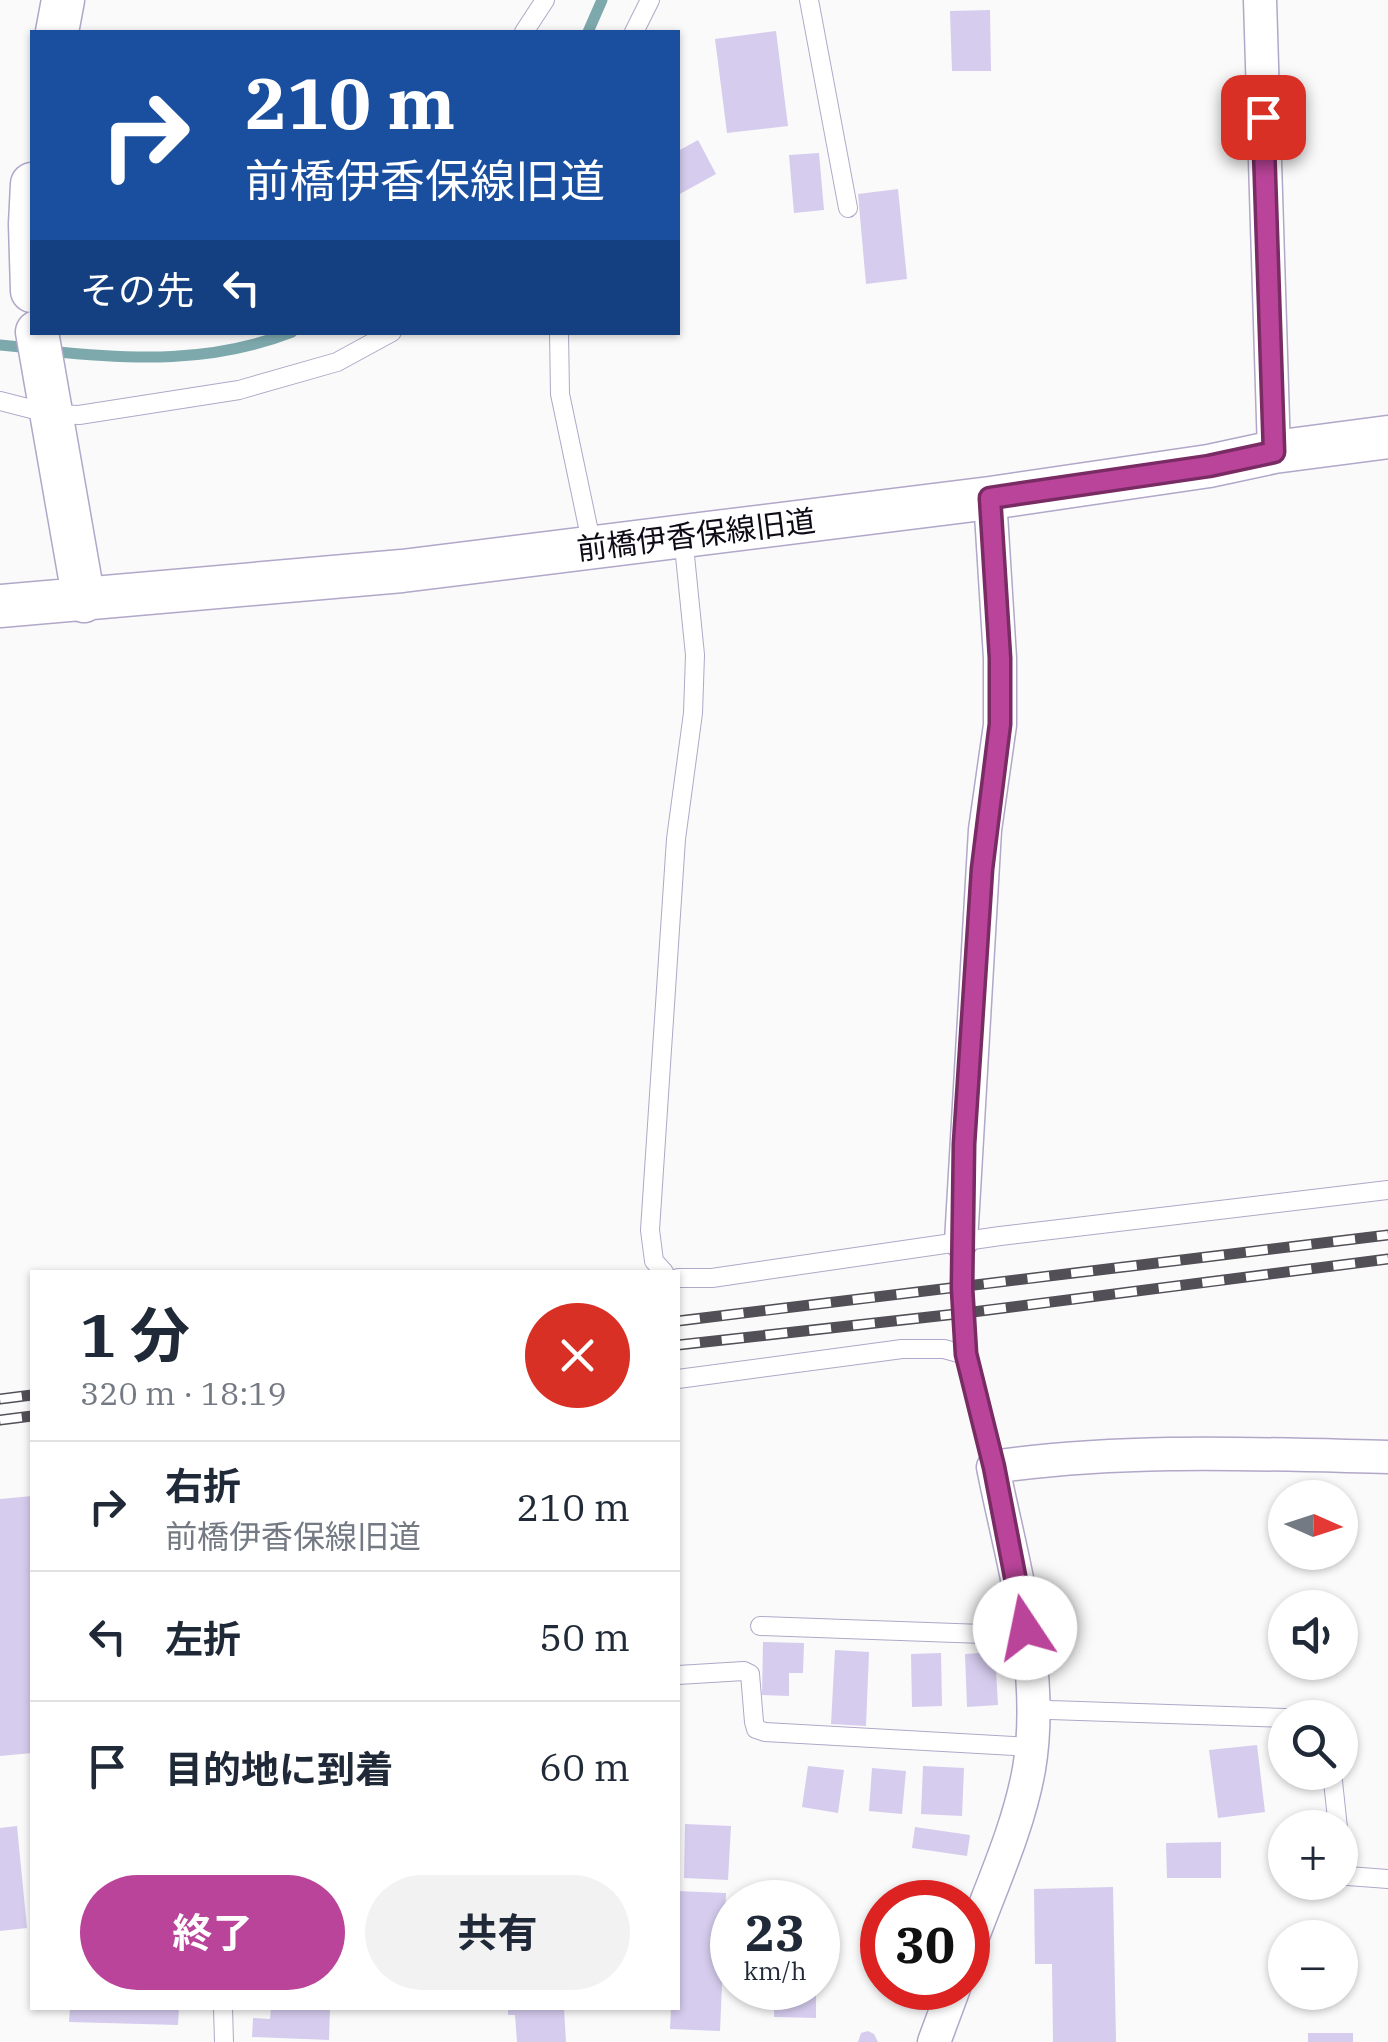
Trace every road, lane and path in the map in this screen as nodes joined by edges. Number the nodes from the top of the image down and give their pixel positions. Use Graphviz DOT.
graph roads {
  1 [pos="63,0"];
  2 [pos="545,0"];
  3 [pos="650,0"];
  4 [pos="809,0"];
  5 [pos="1260,0"];
  6 [pos="58,30"];
  7 [pos="525,30"];
  8 [pos="635,30"];
  9 [pos="848,208"];
  10 [pos="38,335"];
  11 [pos="387,335"];
  12 [pos="559,335"];
  13 [pos="0,400"];
  14 [pos="50,407"];
  15 [pos="1388,437"];
  16 [pos="1274,452"];
  17 [pos="990,498"];
  18 [pos="682,536"];
  19 [pos="592,547"];
  20 [pos="84,601"];
  21 [pos="0,606"];
  22 [pos="1388,1190"];
  23 [pos="961,1242"];
  24 [pos="662,1270"];
  25 [pos="680,1278"];
  26 [pos="966,1354"];
  27 [pos="680,1379"];
  28 [pos="1388,1457"];
  29 [pos="994,1467"];
  30 [pos="760,1626"];
  31 [pos="1025,1628"];
  32 [pos="680,1675"];
  33 [pos="1034,1706"];
  34 [pos="1268,1717"];
  35 [pos="1032,1746"];
  36 [pos="1358,1877"];
  37 [pos="1388,1879"];
  38 [pos="990,1889"];
  39 [pos="223,2010"];
  40 [pos="946,2010"];
  41 [pos="224,2042"];
  42 [pos="934,2042"];
  1 -- 6 [label="street"];
  2 -- 7 [label="lane"];
  3 -- 8 [label="lane"];
  4 -- 9 [label="lane"];
  5 -- 16 [label="street"];
  10 -- 14 [label="street"];
  11 -- 14 [label="lane"];
  12 -- 19 [label="lane"];
  13 -- 14 [label="lane"];
  14 -- 20 [label="street"];
  15 -- 16 [label="street, 前橋伊香保線旧道"];
  16 -- 17 [label="street, 前橋伊香保線旧道"];
  17 -- 18 [label="street, 前橋伊香保線旧道"];
  17 -- 23 [label="street"];
  18 -- 19 [label="street, 前橋伊香保線旧道"];
  18 -- 24 [label="lane"];
  19 -- 20 [label="street, 前橋伊香保線旧道"];
  20 -- 21 [label="street, 前橋伊香保線旧道"];
  22 -- 23 [label="lane"];
  23 -- 25 [label="lane"];
  23 -- 26 [label="lane"];
  26 -- 27 [label="lane"];
  26 -- 29 [label="lane"];
  28 -- 29 [label="street"];
  29 -- 31 [label="street"];
  30 -- 31 [label="lane"];
  31 -- 33 [label="street"];
  32 -- 35 [label="lane"];
  33 -- 34 [label="lane"];
  33 -- 35 [label="street"];
  35 -- 38 [label="street"];
  36 -- 37 [label="lane"];
  39 -- 41 [label="lane"];
  40 -- 42 [label="street"];
}
